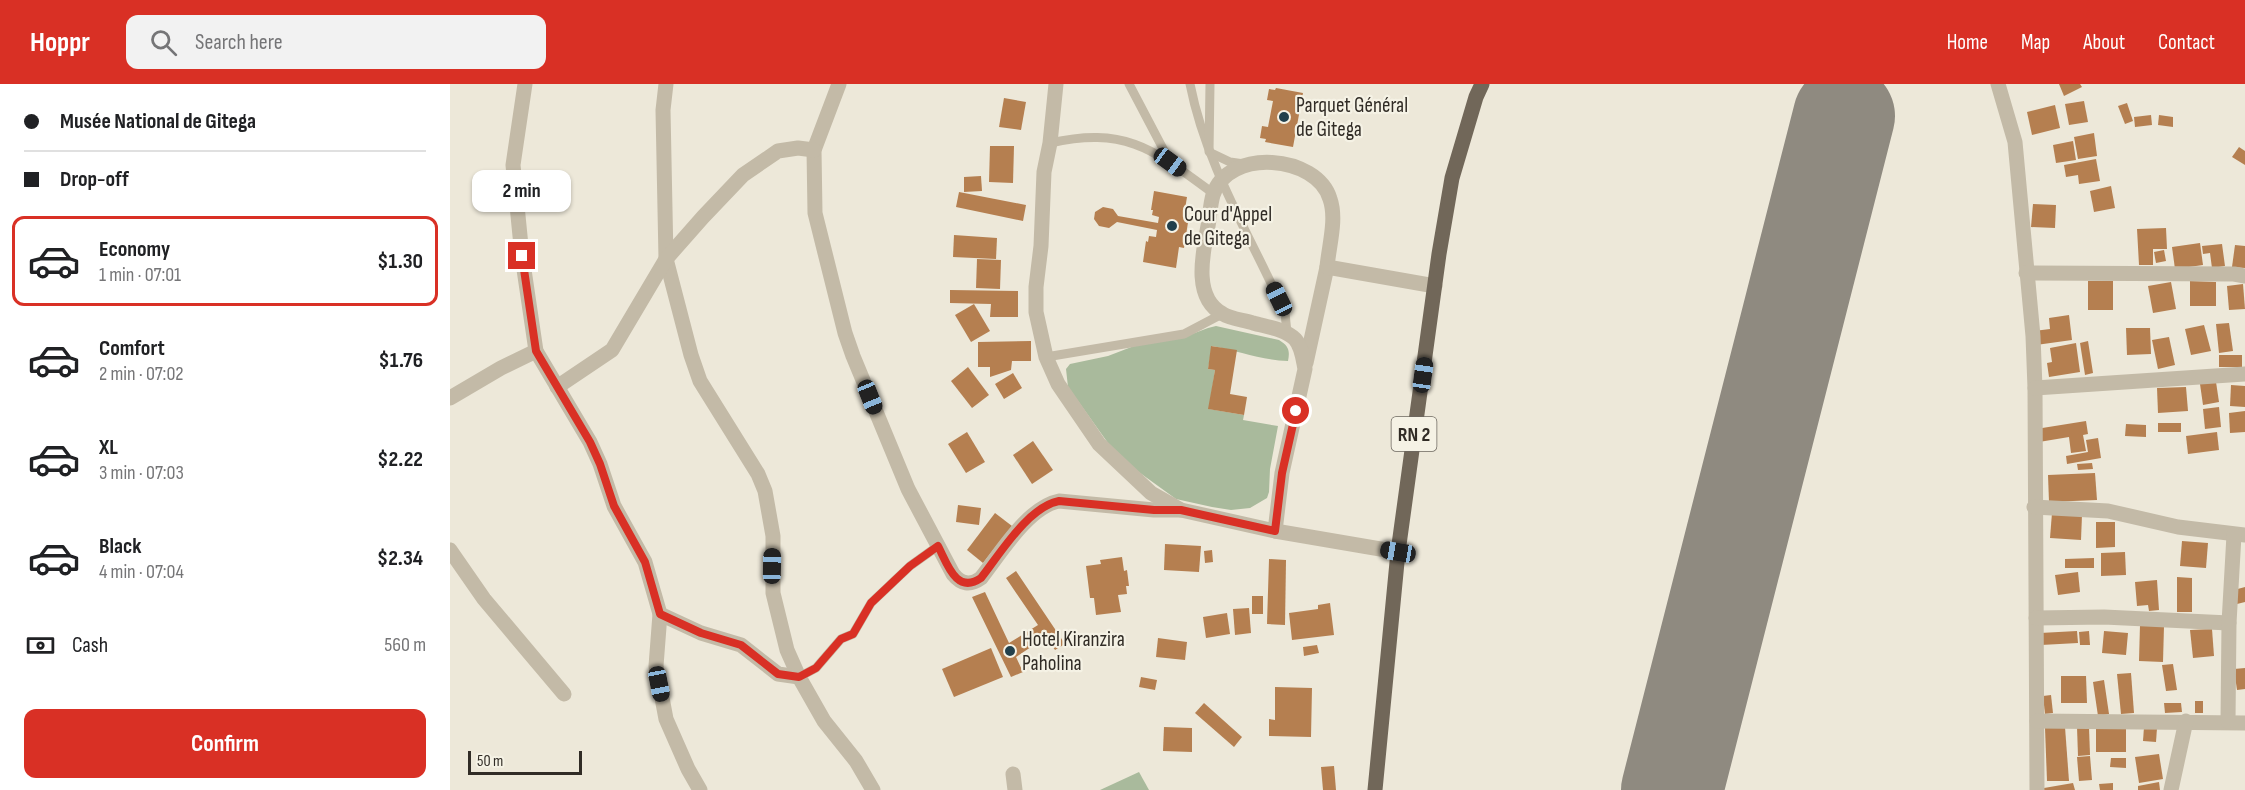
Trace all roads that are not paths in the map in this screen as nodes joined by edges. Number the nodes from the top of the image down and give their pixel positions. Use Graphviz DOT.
graph roads {
  1 [pos="525,84"];
  2 [pos="666,84"];
  3 [pos="839,84"];
  4 [pos="1056,84"];
  5 [pos="1129,84"];
  6 [pos="1190,84"];
  7 [pos="1210,84"];
  8 [pos="1482,84"];
  9 [pos="1998,84"];
  10 [pos="1050,143"];
  11 [pos="814,150"];
  12 [pos="1209,152"];
  13 [pos="1170,162"];
  14 [pos="1247,164"];
  15 [pos="1221,180"];
  16 [pos="1214,194"];
  17 [pos="666,259"];
  18 [pos="1327,267"];
  19 [pos="2026,273"];
  20 [pos="2245,276"];
  21 [pos="1435,286"];
  22 [pos="1222,314"];
  23 [pos="1287,333"];
  24 [pos="536,351"];
  25 [pos="1046,357"];
  26 [pos="1305,369"];
  27 [pos="2245,374"];
  28 [pos="557,387"];
  29 [pos="2035,388"];
  30 [pos="450,398"];
  31 [pos="2034,507"];
  32 [pos="1181,510"];
  33 [pos="1275,531"];
  34 [pos="2239,535"];
  35 [pos="938,546"];
  36 [pos="450,550"];
  37 [pos="1398,552"];
  38 [pos="660,614"];
  39 [pos="2036,618"];
  40 [pos="2229,623"];
  41 [pos="799,677"];
  42 [pos="564,694"];
  43 [pos="2037,721"];
  44 [pos="2186,721"];
  45 [pos="2228,721"];
  46 [pos="2245,723"];
  47 [pos="1013,774"];
  48 [pos="700,790"];
  49 [pos="873,790"];
  50 [pos="1015,790"];
  51 [pos="1375,790"];
  52 [pos="2037,790"];
  53 [pos="2171,790"];
  1 -- 24 [label="street"];
  2 -- 17 [label="street"];
  3 -- 11 [label="street"];
  4 -- 10 [label="street"];
  5 -- 13 [label="lane"];
  6 -- 12 [label="lane"];
  7 -- 12 [label="lane"];
  8 -- 21 [label="main road, RN 2"];
  9 -- 19 [label="street"];
  10 -- 13 [label="lane"];
  10 -- 25 [label="street"];
  11 -- 17 [label="street"];
  11 -- 35 [label="street"];
  12 -- 14 [label="lane"];
  12 -- 15 [label="lane"];
  13 -- 16 [label="lane"];
  14 -- 15 [label="street"];
  14 -- 18 [label="street"];
  15 -- 16 [label="street"];
  15 -- 23 [label="lane"];
  16 -- 22 [label="street"];
  17 -- 28 [label="street"];
  17 -- 41 [label="street"];
  18 -- 21 [label="street"];
  18 -- 26 [label="street"];
  19 -- 20 [label="street"];
  19 -- 29 [label="street"];
  21 -- 37 [label="main road, RN 2"];
  22 -- 23 [label="street"];
  22 -- 25 [label="lane"];
  23 -- 26 [label="street"];
  24 -- 28 [label="street"];
  24 -- 30 [label="street"];
  25 -- 32 [label="street"];
  26 -- 33 [label="street"];
  27 -- 29 [label="street"];
  28 -- 38 [label="street"];
  29 -- 31 [label="street"];
  31 -- 34 [label="street"];
  31 -- 39 [label="street"];
  32 -- 33 [label="street"];
  32 -- 35 [label="street"];
  33 -- 37 [label="street"];
  34 -- 40 [label="street"];
  35 -- 41 [label="lane"];
  36 -- 42 [label="street"];
  37 -- 51 [label="main road, RN 2"];
  38 -- 41 [label="street"];
  38 -- 48 [label="street"];
  39 -- 40 [label="street"];
  39 -- 43 [label="street"];
  40 -- 45 [label="street"];
  41 -- 49 [label="street"];
  43 -- 44 [label="street"];
  43 -- 52 [label="street"];
  44 -- 45 [label="street"];
  44 -- 53 [label="street"];
  45 -- 46 [label="street"];
  47 -- 50 [label="street"];
}
